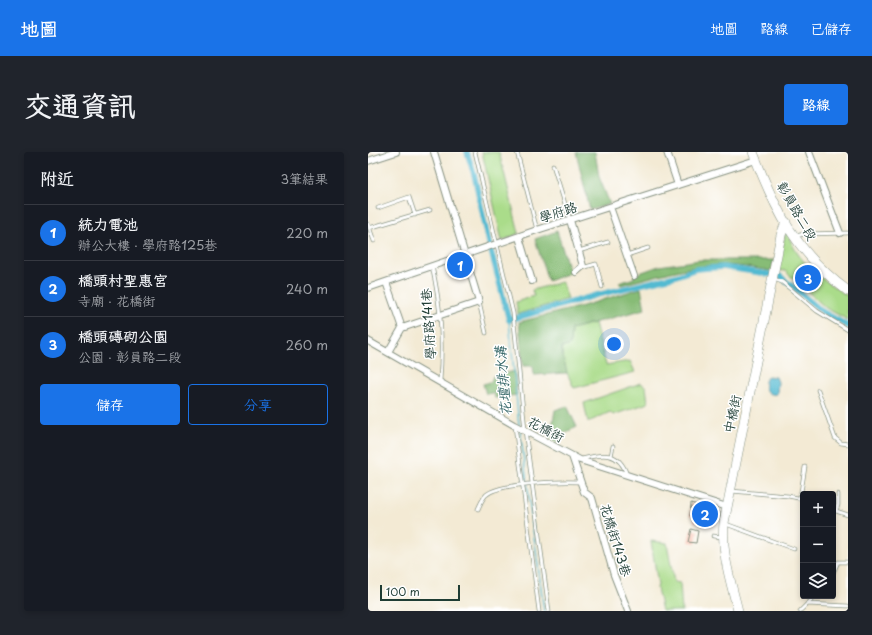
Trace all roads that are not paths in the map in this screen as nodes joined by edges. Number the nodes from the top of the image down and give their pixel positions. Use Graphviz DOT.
graph roads {
  1 [pos="396,152"];
  2 [pos="434,152"];
  3 [pos="475,152"];
  4 [pos="517,152"];
  5 [pos="667,152"];
  6 [pos="810,152"];
  7 [pos="755,156"];
  8 [pos="368,161"];
  9 [pos="553,165"];
  10 [pos="678,185"];
  11 [pos="610,207"];
  12 [pos="378,208"];
  13 [pos="430,210"];
  14 [pos="415,215"];
  15 [pos="570,220"];
  16 [pos="786,222"];
  17 [pos="368,224"];
  18 [pos="370,228"];
  19 [pos="537,230"];
  20 [pos="840,233"];
  21 [pos="848,233"];
  22 [pos="519,237"];
  23 [pos="794,237"];
  24 [pos="374,241"];
  25 [pos="608,242"];
  26 [pos="492,246"];
  27 [pos="648,248"];
  28 [pos="579,252"];
  29 [pos="465,255"];
  30 [pos="627,255"];
  31 [pos="432,266"];
  32 [pos="579,270"];
  33 [pos="774,274"];
  34 [pos="634,276"];
  35 [pos="532,281"];
  36 [pos="386,282"];
  37 [pos="602,287"];
  38 [pos="368,288"];
  39 [pos="848,291"];
  40 [pos="479,302"];
  41 [pos="440,316"];
  42 [pos="402,328"];
  43 [pos="848,330"];
  44 [pos="486,333"];
  45 [pos="368,341"];
  46 [pos="388,352"];
  47 [pos="440,381"];
  48 [pos="818,390"];
  49 [pos="514,425"];
  50 [pos="525,430"];
  51 [pos="848,444"];
  52 [pos="613,446"];
  53 [pos="572,456"];
  54 [pos="611,456"];
  55 [pos="580,460"];
  56 [pos="805,467"];
  57 [pos="628,476"];
  58 [pos="580,482"];
  59 [pos="532,484"];
  60 [pos="522,485"];
  61 [pos="729,491"];
  62 [pos="803,491"];
  63 [pos="838,494"];
  64 [pos="800,498"];
  65 [pos="727,507"];
  66 [pos="836,508"];
  67 [pos="478,509"];
  68 [pos="836,511"];
  69 [pos="848,515"];
  70 [pos="724,523"];
  71 [pos="713,536"];
  72 [pos="723,537"];
  73 [pos="794,549"];
  74 [pos="848,562"];
  75 [pos="836,566"];
  76 [pos="813,599"];
  77 [pos="807,604"];
  78 [pos="848,606"];
  79 [pos="539,611"];
  80 [pos="549,611"];
  81 [pos="628,611"];
  82 [pos="738,611"];
  83 [pos="800,611"];
  1 -- 8 [label="street"];
  2 -- 29 [label="street"];
  3 -- 26 [label="lane"];
  4 -- 19 [label="lane"];
  5 -- 10 [label="street"];
  6 -- 20 [label="street"];
  7 -- 10 [label="street, 學府路"];
  7 -- 16 [label="street, 彰員路二段"];
  9 -- 15 [label="lane"];
  10 -- 11 [label="street, 學府路"];
  11 -- 15 [label="street, 學府路"];
  11 -- 30 [label="street"];
  12 -- 14 [label="lane"];
  13 -- 14 [label="lane"];
  14 -- 18 [label="lane"];
  15 -- 19 [label="street, 學府路"];
  15 -- 28 [label="street"];
  16 -- 23 [label="street, 彰員路二段"];
  16 -- 33 [label="street, 中橋街"];
  17 -- 18 [label="lane"];
  18 -- 24 [label="lane"];
  19 -- 22 [label="street, 學府路"];
  20 -- 21 [label="lane"];
  20 -- 23 [label="lane"];
  22 -- 26 [label="street, 學府路"];
  22 -- 35 [label="street"];
  23 -- 39 [label="street, 彰員路二段"];
  25 -- 28 [label="lane"];
  26 -- 29 [label="street, 學府路"];
  26 -- 50 [label="lane"];
  27 -- 30 [label="lane"];
  28 -- 32 [label="street"];
  29 -- 31 [label="street, 學府路"];
  29 -- 40 [label="street"];
  30 -- 34 [label="street"];
  31 -- 36 [label="street, 學府路"];
  31 -- 41 [label="lane, 學府路141巷"];
  32 -- 37 [label="lane"];
  33 -- 43 [label="lane"];
  33 -- 61 [label="street, 中橋街"];
  36 -- 38 [label="street, 學府路"];
  36 -- 42 [label="street"];
  40 -- 41 [label="street"];
  40 -- 44 [label="lane"];
  41 -- 42 [label="street"];
  41 -- 47 [label="lane, 學府路141巷"];
  42 -- 46 [label="street"];
  45 -- 46 [label="street, 花橋街"];
  46 -- 47 [label="street, 花橋街"];
  47 -- 49 [label="street, 花橋街"];
  48 -- 51 [label="lane"];
  49 -- 50 [label="street, 花橋街"];
  49 -- 60 [label="lane"];
  50 -- 53 [label="street, 花橋街"];
  50 -- 59 [label="lane"];
  52 -- 54 [label="lane"];
  53 -- 55 [label="street, 花橋街"];
  53 -- 58 [label="street, 花橋街143巷"];
  54 -- 55 [label="lane"];
  54 -- 57 [label="lane"];
  55 -- 57 [label="street, 花橋街"];
  56 -- 62 [label="lane"];
  57 -- 65 [label="street, 花橋街"];
  58 -- 59 [label="lane"];
  58 -- 81 [label="street, 花橋街143巷"];
  59 -- 60 [label="lane"];
  59 -- 80 [label="lane"];
  60 -- 67 [label="lane"];
  60 -- 79 [label="lane"];
  61 -- 64 [label="lane"];
  61 -- 65 [label="street, 中橋街"];
  63 -- 66 [label="lane"];
  65 -- 70 [label="street, 中橋街"];
  68 -- 69 [label="lane"];
  70 -- 72 [label="street, 中橋街"];
  70 -- 73 [label="lane"];
  71 -- 72 [label="lane"];
  72 -- 82 [label="street, 中橋街"];
  74 -- 75 [label="lane"];
  76 -- 77 [label="lane"];
  77 -- 78 [label="lane"];
  77 -- 83 [label="lane"];
}
